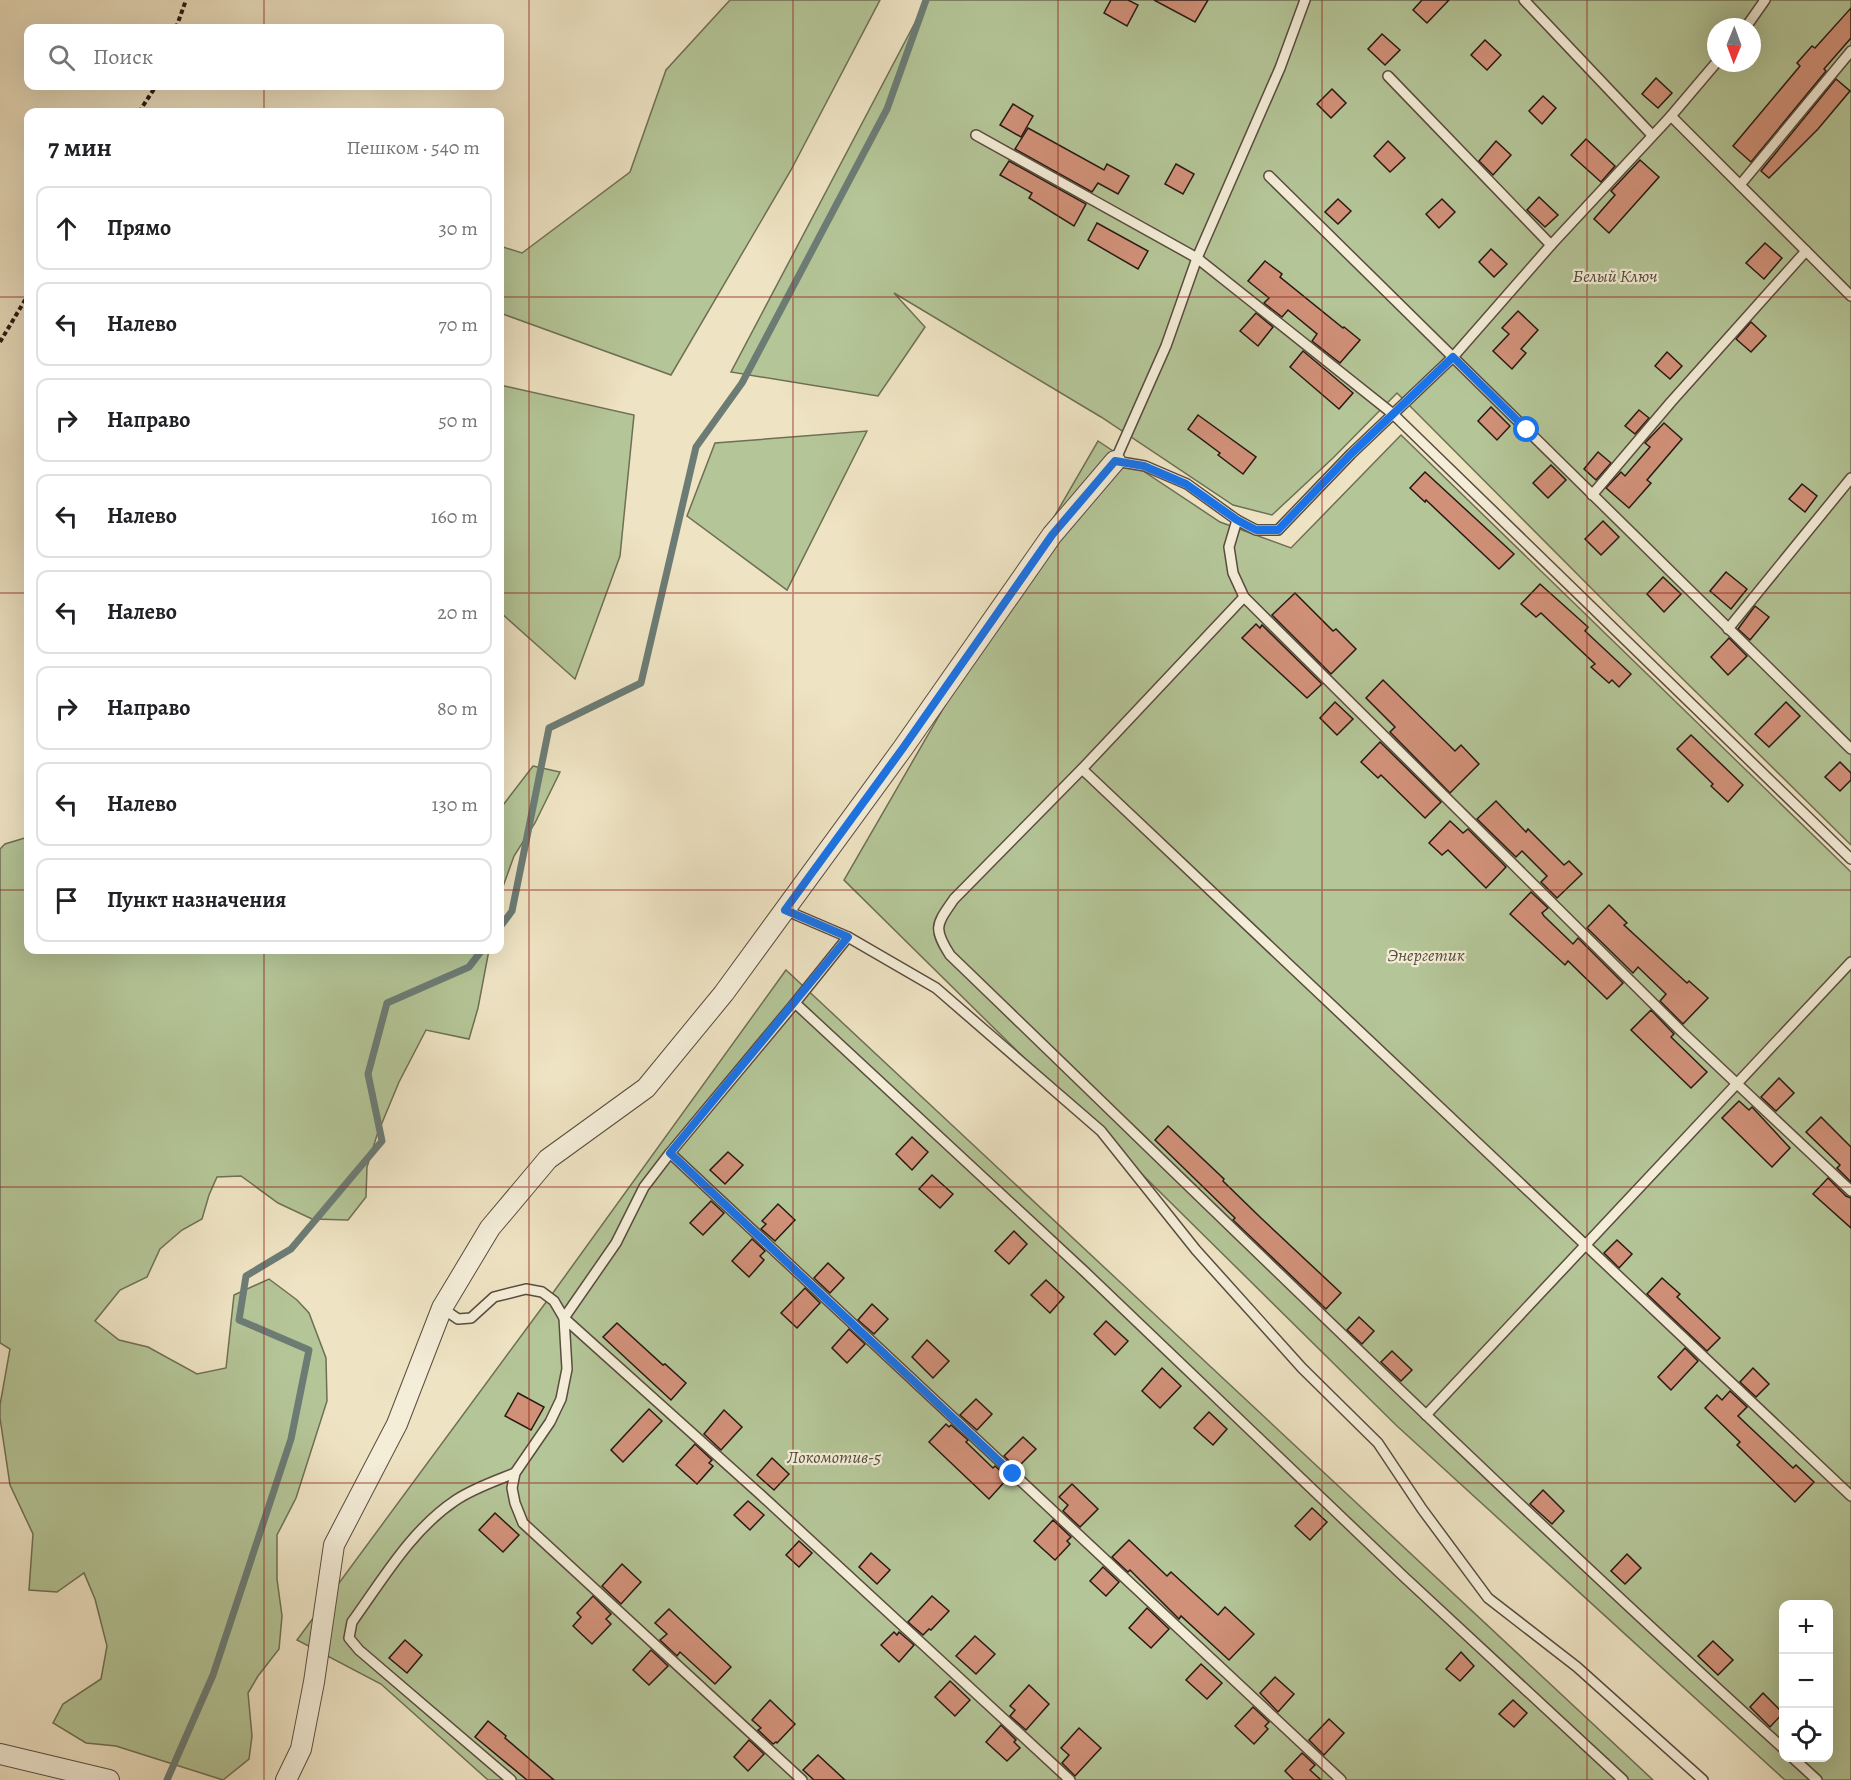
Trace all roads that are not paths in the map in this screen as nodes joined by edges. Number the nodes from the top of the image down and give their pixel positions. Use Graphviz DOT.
graph roads {
  1 [pos="1305,0"];
  2 [pos="1524,0"];
  3 [pos="1765,0"];
  4 [pos="1752,18"];
  5 [pos="1851,51"];
  6 [pos="1708,72"];
  7 [pos="1388,76"];
  8 [pos="1671,117"];
  9 [pos="976,135"];
  10 [pos="1652,135"];
  11 [pos="1269,176"];
  12 [pos="1740,185"];
  13 [pos="1551,245"];
  14 [pos="1806,250"];
  15 [pos="1197,258"];
  16 [pos="1851,296"];
  17 [pos="1453,357"];
  18 [pos="1393,414"];
  19 [pos="1115,461"];
  20 [pos="1851,478"];
  21 [pos="1592,495"];
  22 [pos="1237,520"];
  23 [pos="1245,597"];
  24 [pos="1728,629"];
  25 [pos="1851,749"];
  26 [pos="1082,769"];
  27 [pos="1851,859"];
  28 [pos="785,910"];
  29 [pos="848,937"];
  30 [pos="1851,962"];
  31 [pos="795,1003"];
  32 [pos="1737,1083"];
  33 [pos="670,1153"];
  34 [pos="1851,1191"];
  35 [pos="1584,1244"];
  36 [pos="442,1308"];
  37 [pos="564,1318"];
  38 [pos="1426,1415"];
  39 [pos="515,1473"];
  40 [pos="1851,1496"];
  41 [pos="1779,1744"];
  42 [pos="0,1754"];
  43 [pos="1797,1762"];
  44 [pos="109,1780"];
  45 [pos="286,1780"];
  46 [pos="511,1780"];
  47 [pos="802,1780"];
  48 [pos="1070,1780"];
  49 [pos="1341,1780"];
  50 [pos="1623,1780"];
  51 [pos="1703,1780"];
  52 [pos="1817,1780"];
  1 -- 15 [label="lane"];
  2 -- 10 [label="lane"];
  3 -- 4 [label="lane"];
  5 -- 12 [label="lane"];
  6 -- 8 [label="lane"];
  7 -- 13 [label="lane"];
  8 -- 10 [label="lane"];
  8 -- 12 [label="lane"];
  9 -- 15 [label="lane"];
  10 -- 13 [label="lane"];
  11 -- 17 [label="lane"];
  12 -- 14 [label="lane"];
  13 -- 17 [label="lane"];
  14 -- 16 [label="lane"];
  14 -- 21 [label="lane"];
  15 -- 18 [label="lane"];
  15 -- 19 [label="lane"];
  17 -- 18 [label="lane"];
  17 -- 21 [label="lane"];
  18 -- 22 [label="lane"];
  18 -- 27 [label="lane"];
  19 -- 22 [label="lane"];
  19 -- 28 [label="street"];
  20 -- 24 [label="lane"];
  21 -- 24 [label="lane"];
  22 -- 23 [label="lane"];
  23 -- 26 [label="lane"];
  23 -- 32 [label="lane"];
  24 -- 25 [label="lane"];
  26 -- 35 [label="lane"];
  26 -- 38 [label="lane"];
  28 -- 29 [label="lane"];
  28 -- 36 [label="street"];
  29 -- 31 [label="lane"];
  29 -- 51 [label="lane"];
  30 -- 32 [label="lane"];
  31 -- 33 [label="lane"];
  31 -- 50 [label="lane"];
  32 -- 34 [label="lane"];
  32 -- 35 [label="lane"];
  33 -- 37 [label="lane"];
  33 -- 49 [label="lane"];
  35 -- 38 [label="lane"];
  35 -- 40 [label="lane"];
  36 -- 37 [label="lane"];
  36 -- 45 [label="street"];
  37 -- 39 [label="lane"];
  37 -- 48 [label="lane"];
  38 -- 41 [label="lane"];
  39 -- 46 [label="lane"];
  39 -- 47 [label="lane"];
  42 -- 44 [label="street"];
  43 -- 52 [label="lane"];
}
